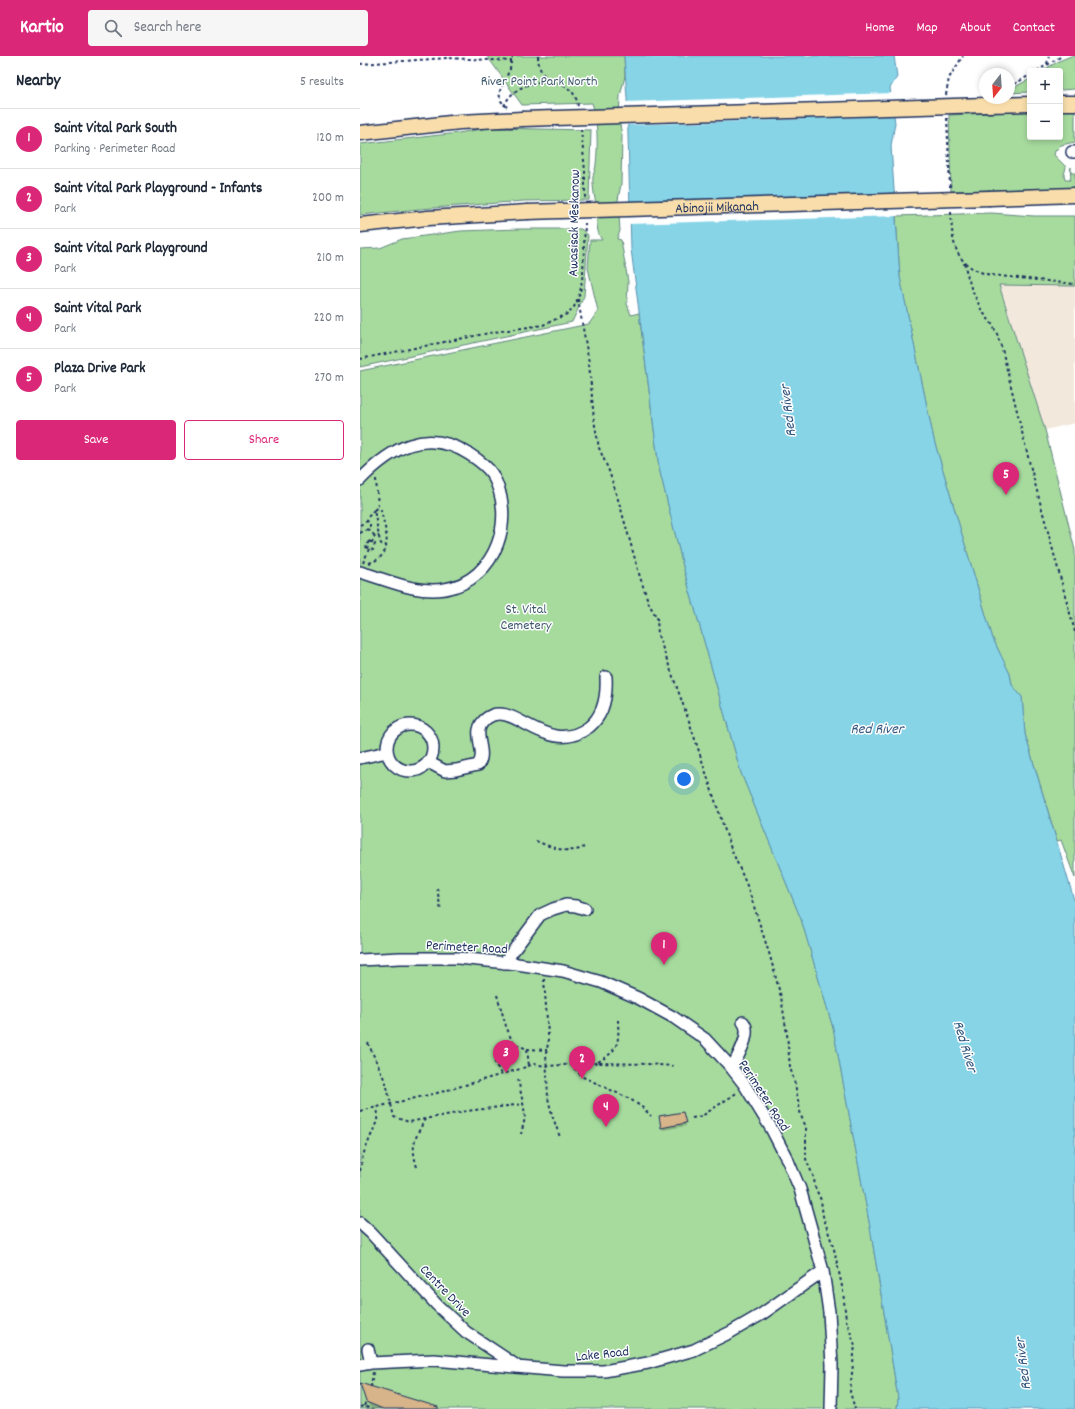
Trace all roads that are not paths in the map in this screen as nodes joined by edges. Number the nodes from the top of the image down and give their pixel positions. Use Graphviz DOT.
graph roads {
  1 [pos="1063,103"];
  2 [pos="1075,103"];
  3 [pos="1027,104"];
  4 [pos="360,133"];
  5 [pos="1075,195"];
  6 [pos="1018,197"];
  7 [pos="1075,200"];
  8 [pos="360,225"];
  9 [pos="360,480"];
  10 [pos="361,568"];
  11 [pos="606,677"];
  12 [pos="387,752"];
  13 [pos="360,758"];
  14 [pos="428,762"];
  15 [pos="584,909"];
  16 [pos="360,960"];
  17 [pos="504,962"];
  18 [pos="743,1022"];
  19 [pos="732,1068"];
  20 [pos="360,1223"];
  21 [pos="823,1271"];
  22 [pos="368,1349"];
  23 [pos="366,1364"];
  24 [pos="519,1367"];
  25 [pos="830,1409"];
  1 -- 2 [label="main road"];
  3 -- 4 [label="main road, bridge"];
  5 -- 6 [label="main road, Abinojii Mikanah"];
  6 -- 7 [label="main road"];
  6 -- 8 [label="main road, Abinojii Mikanah, bridge"];
  9 -- 10 [label="street"];
  11 -- 14 [label="street"];
  12 -- 13 [label="street"];
  12 -- 14 [label="street"];
  12 -- 14 [label="street"];
  15 -- 17 [label="street"];
  16 -- 17 [label="street, Perimeter Road"];
  17 -- 19 [label="street, Perimeter Road"];
  18 -- 19 [label="street"];
  19 -- 21 [label="street, Perimeter Road"];
  20 -- 24 [label="street, Centre Drive"];
  21 -- 24 [label="street, Lake Road"];
  21 -- 25 [label="street, Perimeter Road"];
  22 -- 23 [label="street"];
  23 -- 24 [label="street, Lake Road"];
}
